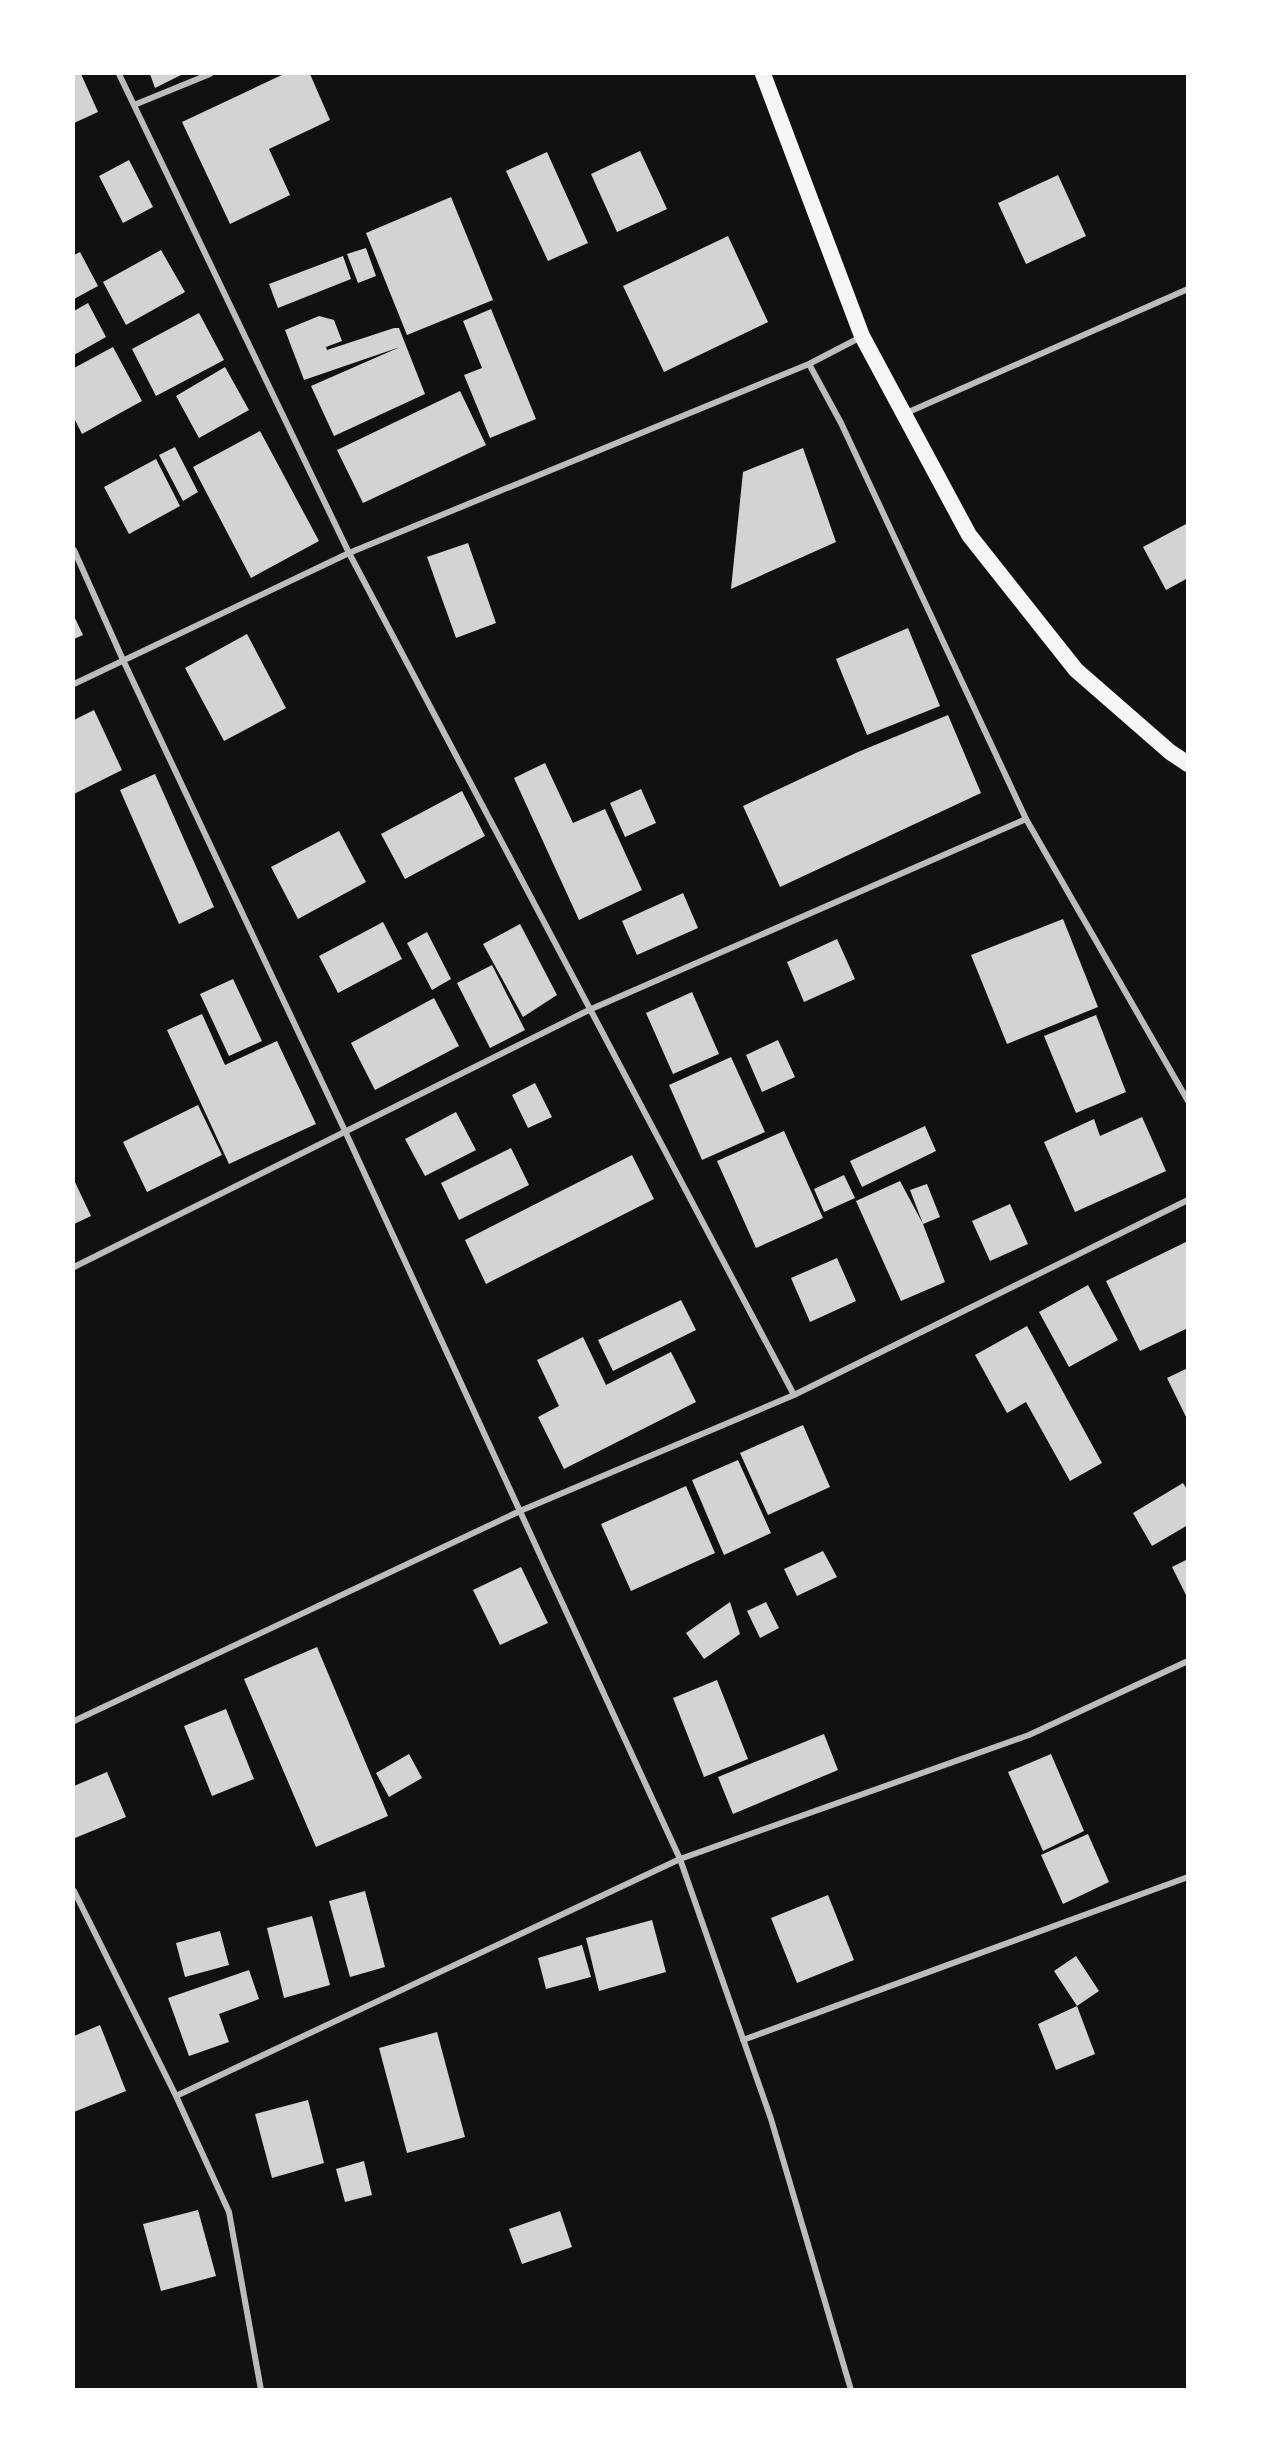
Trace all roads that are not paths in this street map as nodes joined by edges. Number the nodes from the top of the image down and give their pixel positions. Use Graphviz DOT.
graph roads {
  1 [pos="119,74"];
  2 [pos="210,74"];
  3 [pos="763,74"];
  4 [pos="134,105"];
  5 [pos="1188,289"];
  6 [pos="862,336"];
  7 [pos="809,364"];
  8 [pos="904,414"];
  9 [pos="74,550"];
  10 [pos="350,553"];
  11 [pos="123,660"];
  12 [pos="74,684"];
  13 [pos="1188,764"];
  14 [pos="1026,819"];
  15 [pos="589,1010"];
  16 [pos="1188,1101"];
  17 [pos="345,1131"];
  18 [pos="1188,1200"];
  19 [pos="74,1267"];
  20 [pos="794,1395"];
  21 [pos="520,1511"];
  22 [pos="1188,1661"];
  23 [pos="74,1720"];
  24 [pos="680,1859"];
  25 [pos="1188,1877"];
  26 [pos="74,1891"];
  27 [pos="743,2040"];
  28 [pos="176,2096"];
  29 [pos="261,2390"];
  30 [pos="851,2390"];
  1 -- 4 [label="street"];
  2 -- 4 [label="street"];
  3 -- 6 [label="highway"];
  4 -- 10 [label="street"];
  5 -- 8 [label="street"];
  6 -- 7 [label="street"];
  6 -- 8 [label="highway"];
  7 -- 10 [label="street"];
  7 -- 14 [label="street"];
  8 -- 13 [label="highway"];
  9 -- 11 [label="street"];
  10 -- 11 [label="street"];
  10 -- 15 [label="street"];
  11 -- 12 [label="street"];
  11 -- 17 [label="street"];
  14 -- 15 [label="street"];
  14 -- 16 [label="street"];
  15 -- 17 [label="street"];
  15 -- 20 [label="street"];
  17 -- 19 [label="street"];
  17 -- 21 [label="street"];
  18 -- 20 [label="street"];
  20 -- 21 [label="street"];
  21 -- 23 [label="street"];
  21 -- 24 [label="street"];
  22 -- 24 [label="street"];
  24 -- 27 [label="street"];
  24 -- 28 [label="street"];
  25 -- 27 [label="street"];
  26 -- 28 [label="street"];
  27 -- 30 [label="street"];
  28 -- 29 [label="street"];
}
